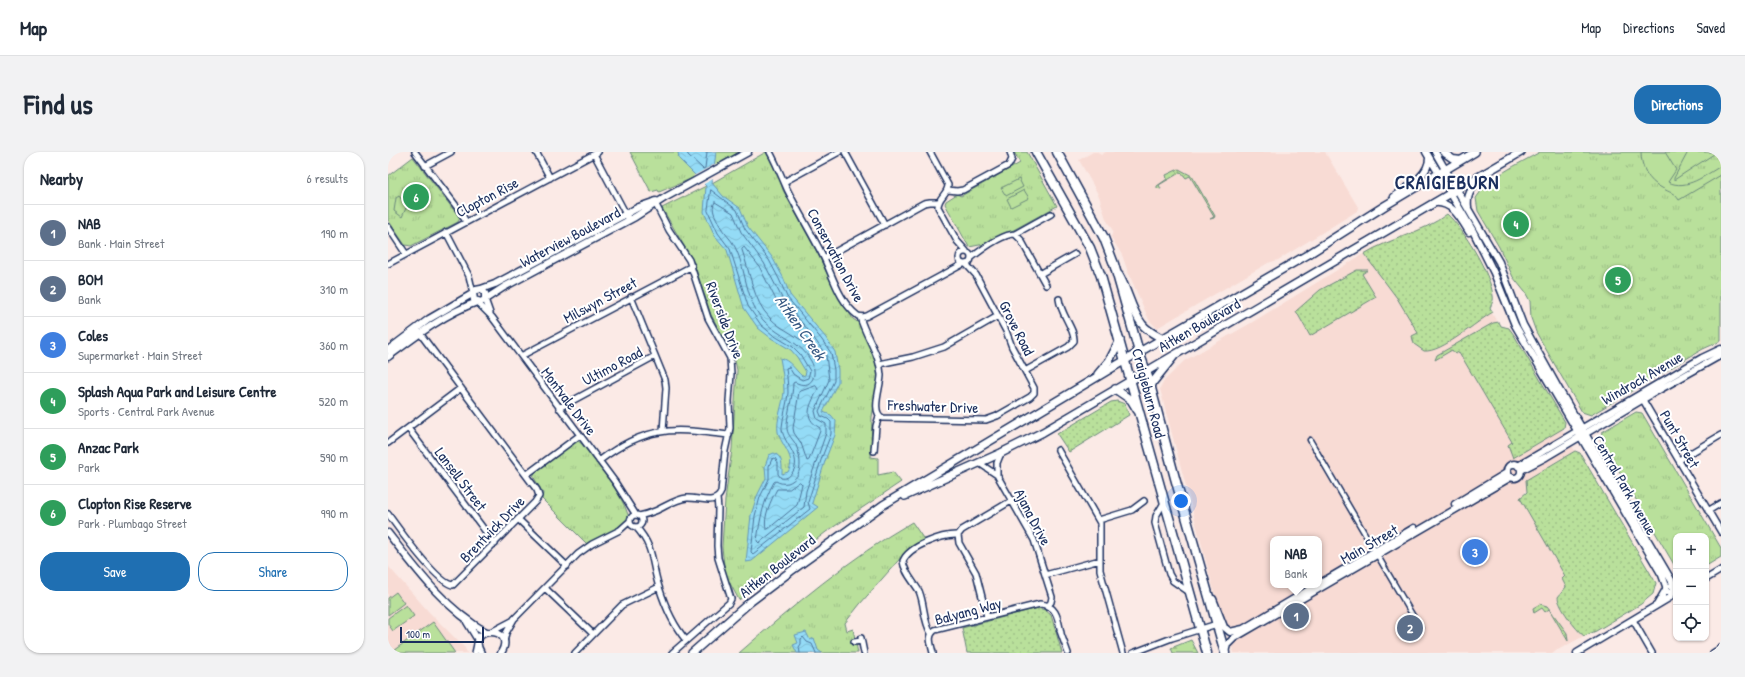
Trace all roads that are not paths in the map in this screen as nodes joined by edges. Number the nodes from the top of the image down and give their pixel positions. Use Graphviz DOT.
graph roads {
  1 [pos="415,152"];
  2 [pos="451,152"];
  3 [pos="536,152"];
  4 [pos="748,152"];
  5 [pos="770,152"];
  6 [pos="839,152"];
  7 [pos="845,152"];
  8 [pos="930,152"];
  9 [pos="1010,152"];
  10 [pos="1036,152"];
  11 [pos="1057,152"];
  12 [pos="1435,152"];
  13 [pos="1443,152"];
  14 [pos="1475,152"];
  15 [pos="596,153"];
  16 [pos="1518,154"];
  17 [pos="1428,155"];
  18 [pos="1460,160"];
  19 [pos="425,166"];
  20 [pos="1445,170"];
  21 [pos="1438,174"];
  22 [pos="550,178"];
  23 [pos="784,182"];
  24 [pos="948,190"];
  25 [pos="1454,191"];
  26 [pos="938,202"];
  27 [pos="655,203"];
  28 [pos="1434,203"];
  29 [pos="1386,205"];
  30 [pos="1468,208"];
  31 [pos="626,214"];
  32 [pos="1051,214"];
  33 [pos="629,220"];
  34 [pos="466,222"];
  35 [pos="885,225"];
  36 [pos="388,227"];
  37 [pos="446,232"];
  38 [pos="1015,234"];
  39 [pos="983,249"];
  40 [pos="406,254"];
  41 [pos="558,254"];
  42 [pos="964,254"];
  43 [pos="1075,254"];
  44 [pos="1484,255"];
  45 [pos="824,258"];
  46 [pos="968,262"];
  47 [pos="388,264"];
  48 [pos="692,266"];
  49 [pos="951,270"];
  50 [pos="1117,271"];
  51 [pos="1040,274"];
  52 [pos="469,276"];
  53 [pos="1046,285"];
  54 [pos="481,289"];
  55 [pos="472,293"];
  56 [pos="631,297"];
  57 [pos="485,299"];
  58 [pos="1059,300"];
  59 [pos="477,302"];
  60 [pos="998,316"];
  61 [pos="492,317"];
  62 [pos="860,317"];
  63 [pos="418,331"];
  64 [pos="1163,339"];
  65 [pos="1120,340"];
  66 [pos="1721,349"];
  67 [pos="388,350"];
  68 [pos="1139,352"];
  69 [pos="1177,353"];
  70 [pos="1721,355"];
  71 [pos="521,356"];
  72 [pos="655,356"];
  73 [pos="388,357"];
  74 [pos="1125,360"];
  75 [pos="879,364"];
  76 [pos="1025,371"];
  77 [pos="1146,371"];
  78 [pos="1094,378"];
  79 [pos="1131,380"];
  80 [pos="1151,387"];
  81 [pos="461,388"];
  82 [pos="1115,389"];
  83 [pos="1034,392"];
  84 [pos="1642,397"];
  85 [pos="559,408"];
  86 [pos="1140,415"];
  87 [pos="879,416"];
  88 [pos="408,428"];
  89 [pos="1580,429"];
  90 [pos="663,431"];
  91 [pos="580,435"];
  92 [pos="729,435"];
  93 [pos="1584,435"];
  94 [pos="1721,435"];
  95 [pos="1310,440"];
  96 [pos="388,443"];
  97 [pos="1058,450"];
  98 [pos="874,451"];
  99 [pos="1001,453"];
  100 [pos="1679,460"];
  101 [pos="599,461"];
  102 [pos="979,463"];
  103 [pos="1520,468"];
  104 [pos="526,475"];
  105 [pos="997,475"];
  106 [pos="1509,475"];
  107 [pos="717,498"];
  108 [pos="1011,501"];
  109 [pos="1144,501"];
  110 [pos="1164,501"];
  111 [pos="1721,503"];
  112 [pos="883,505"];
  113 [pos="1708,511"];
  114 [pos="653,512"];
  115 [pos="388,514"];
  116 [pos="634,518"];
  117 [pos="518,520"];
  118 [pos="1098,520"];
  119 [pos="642,523"];
  120 [pos="635,527"];
  121 [pos="620,530"];
  122 [pos="1721,532"];
  123 [pos="388,533"];
  124 [pos="958,535"];
  125 [pos="645,539"];
  126 [pos="495,544"];
  127 [pos="1376,553"];
  128 [pos="1100,560"];
  129 [pos="1200,564"];
  130 [pos="567,566"];
  131 [pos="1721,570"];
  132 [pos="1045,575"];
  133 [pos="1709,577"];
  134 [pos="1322,582"];
  135 [pos="1673,584"];
  136 [pos="1322,585"];
  137 [pos="659,587"];
  138 [pos="545,588"];
  139 [pos="1311,588"];
  140 [pos="1318,588"];
  141 [pos="1665,589"];
  142 [pos="1673,589"];
  143 [pos="1190,592"];
  144 [pos="1673,592"];
  145 [pos="1657,605"];
  146 [pos="1047,606"];
  147 [pos="987,617"];
  148 [pos="514,619"];
  149 [pos="1633,620"];
  150 [pos="467,621"];
  151 [pos="1217,624"];
  152 [pos="1420,628"];
  153 [pos="1200,629"];
  154 [pos="490,632"];
  155 [pos="933,632"];
  156 [pos="593,634"];
  157 [pos="686,640"];
  158 [pos="478,642"];
  159 [pos="854,642"];
  160 [pos="1721,648"];
  161 [pos="504,649"];
  162 [pos="1225,652"];
  163 [pos="475,653"];
  164 [pos="480,653"];
  165 [pos="575,653"];
  166 [pos="672,653"];
  167 [pos="692,653"];
  168 [pos="864,653"];
  169 [pos="933,653"];
  170 [pos="1066,653"];
  171 [pos="1124,653"];
  172 [pos="1133,653"];
  173 [pos="1207,653"];
  174 [pos="1577,653"];
  175 [pos="1652,653"];
  176 [pos="1713,653"];
  1 -- 19 [label="street"];
  2 -- 19 [label="street"];
  3 -- 22 [label="street"];
  4 -- 27 [label="street, Waterview Boulevard"];
  5 -- 23 [label="street, Conservation Drive"];
  6 -- 23 [label="street"];
  7 -- 35 [label="street"];
  8 -- 24 [label="street"];
  9 -- 24 [label="street"];
  10 -- 65 [label="main road, Craigieburn Road"];
  11 -- 50 [label="main road, Craigieburn Road"];
  12 -- 20 [label="street, Central Park Avenue"];
  13 -- 18 [label="street"];
  14 -- 18 [label="main road, Aitken Boulevard"];
  15 -- 22 [label="street, Clopton Rise"];
  15 -- 31 [label="street"];
  16 -- 25 [label="main road, Aitken Boulevard"];
  16 -- 30 [label="street"];
  17 -- 21 [label="street, Central Park Avenue"];
  17 -- 29 [label="street"];
  18 -- 20 [label="main road, Aitken Boulevard"];
  19 -- 34 [label="street"];
  20 -- 21 [label="main road, Aitken Boulevard"];
  20 -- 25 [label="street, Central Park Avenue"];
  21 -- 25 [label="street, Central Park Avenue"];
  21 -- 29 [label="main road, Aitken Boulevard"];
  22 -- 34 [label="street, Clopton Rise"];
  23 -- 45 [label="street, Conservation Drive"];
  24 -- 26 [label="street"];
  25 -- 28 [label="main road, Aitken Boulevard"];
  25 -- 30 [label="street, Central Park Avenue"];
  25 -- 44 [label="street, Central Park Avenue"];
  26 -- 35 [label="street"];
  26 -- 42 [label="street"];
  27 -- 31 [label="street, Waterview Boulevard"];
  27 -- 33 [label="street, Waterview Boulevard"];
  27 -- 48 [label="street, Riverside Drive"];
  28 -- 44 [label="street"];
  28 -- 69 [label="main road, Aitken Boulevard"];
  29 -- 64 [label="main road, Aitken Boulevard"];
  30 -- 89 [label="street, Central Park Avenue"];
  31 -- 33 [label="street"];
  31 -- 41 [label="street, Waterview Boulevard"];
  32 -- 38 [label="street"];
  33 -- 41 [label="street, Waterview Boulevard"];
  34 -- 37 [label="street, Clopton Rise"];
  35 -- 45 [label="street"];
  36 -- 40 [label="street"];
  37 -- 40 [label="street, Clopton Rise"];
  37 -- 52 [label="street"];
  38 -- 39 [label="street"];
  38 -- 51 [label="street"];
  39 -- 42 [label="street"];
  39 -- 46 [label="street, Conservation Drive"];
  40 -- 47 [label="street, Clopton Rise"];
  41 -- 54 [label="street, Waterview Boulevard"];
  41 -- 57 [label="street, Waterview Boulevard"];
  42 -- 46 [label="street, Grove Road"];
  42 -- 46 [label="street"];
  42 -- 49 [label="street, Conservation Drive"];
  43 -- 51 [label="street"];
  44 -- 89 [label="street, Central Park Avenue"];
  45 -- 62 [label="street, Conservation Drive"];
  46 -- 49 [label="street, Conservation Drive"];
  46 -- 60 [label="street, Grove Road"];
  48 -- 56 [label="street, Milswyn Street"];
  48 -- 92 [label="street, Riverside Drive"];
  49 -- 62 [label="street, Conservation Drive"];
  50 -- 64 [label="main road"];
  50 -- 68 [label="main road, Craigieburn Road"];
  51 -- 53 [label="street"];
  52 -- 54 [label="street"];
  52 -- 55 [label="street"];
  54 -- 55 [label="street"];
  54 -- 57 [label="street"];
  55 -- 59 [label="street"];
  55 -- 63 [label="street"];
  56 -- 71 [label="street, Milswyn Street"];
  56 -- 72 [label="street"];
  57 -- 59 [label="street"];
  57 -- 61 [label="street, Montvale Drive"];
  58 -- 76 [label="street"];
  59 -- 61 [label="street, Montvale Drive"];
  59 -- 63 [label="street"];
  60 -- 75 [label="street"];
  60 -- 76 [label="street, Grove Road"];
  61 -- 71 [label="street, Montvale Drive"];
  62 -- 75 [label="street, Freshwater Drive"];
  63 -- 67 [label="street"];
  63 -- 73 [label="street"];
  63 -- 81 [label="street, Brentwick Drive"];
  64 -- 68 [label="main road, Aitken Boulevard"];
  65 -- 74 [label="main road, Craigieburn Road"];
  65 -- 78 [label="main road"];
  66 -- 84 [label="street, Windrock Avenue"];
  68 -- 74 [label="main road, Aitken Boulevard"];
  68 -- 77 [label="main road, Craigieburn Road"];
  69 -- 77 [label="main road, Aitken Boulevard"];
  69 -- 80 [label="main road"];
  70 -- 84 [label="street, Windrock Avenue"];
  71 -- 85 [label="street, Montvale Drive"];
  72 -- 85 [label="street, Ultimo Road"];
  72 -- 90 [label="street"];
  74 -- 78 [label="main road, Aitken Boulevard"];
  74 -- 79 [label="main road, Craigieburn Road"];
  75 -- 87 [label="street, Freshwater Drive"];
  76 -- 83 [label="street, Grove Road"];
  77 -- 79 [label="main road, Aitken Boulevard"];
  77 -- 80 [label="main road, Craigieburn Road"];
  78 -- 112 [label="main road, Aitken Boulevard"];
  79 -- 82 [label="main road, Aitken Boulevard"];
  79 -- 86 [label="main road, Craigieburn Road"];
  80 -- 129 [label="main road, Craigieburn Road"];
  81 -- 88 [label="street"];
  81 -- 104 [label="street, Brentwick Drive"];
  82 -- 86 [label="main road"];
  82 -- 99 [label="main road, Aitken Boulevard"];
  83 -- 87 [label="street, Freshwater Drive"];
  84 -- 89 [label="street, Windrock Avenue"];
  84 -- 93 [label="street, Windrock Avenue"];
  84 -- 100 [label="street, Punt Street"];
  85 -- 91 [label="street, Montvale Drive"];
  86 -- 110 [label="main road, Craigieburn Road"];
  87 -- 98 [label="street"];
  88 -- 96 [label="street"];
  88 -- 126 [label="street, Lansell Street"];
  89 -- 93 [label="street, Central Park Avenue"];
  89 -- 103 [label="street"];
  90 -- 92 [label="street"];
  90 -- 101 [label="street"];
  91 -- 101 [label="street, Montvale Drive"];
  91 -- 104 [label="street"];
  92 -- 107 [label="street, Riverside Drive"];
  93 -- 103 [label="street"];
  93 -- 135 [label="street, Central Park Avenue"];
  93 -- 141 [label="street, Central Park Avenue"];
  94 -- 100 [label="street"];
  95 -- 127 [label="street"];
  97 -- 118 [label="street"];
  99 -- 102 [label="main road, Aitken Boulevard"];
  99 -- 105 [label="street"];
  100 -- 113 [label="street, Punt Street"];
  101 -- 116 [label="street, Montvale Drive"];
  102 -- 105 [label="street, Ajana Drive"];
  102 -- 112 [label="main road, Aitken Boulevard"];
  103 -- 106 [label="street"];
  103 -- 106 [label="street"];
  104 -- 117 [label="street, Brentwick Drive"];
  105 -- 108 [label="street, Ajana Drive"];
  106 -- 127 [label="street, Main Street"];
  107 -- 114 [label="street"];
  107 -- 157 [label="street, Riverside Drive"];
  108 -- 124 [label="street"];
  108 -- 132 [label="street, Ajana Drive"];
  109 -- 118 [label="street"];
  110 -- 143 [label="main road, Craigieburn Road"];
  110 -- 143 [label="street"];
  111 -- 113 [label="street"];
  112 -- 167 [label="main road, Aitken Boulevard"];
  113 -- 122 [label="street, Punt Street"];
  114 -- 116 [label="street"];
  114 -- 119 [label="street"];
  115 -- 126 [label="street, Brentwick Drive"];
  116 -- 119 [label="street"];
  116 -- 120 [label="street"];
  116 -- 121 [label="street"];
  117 -- 126 [label="street, Brentwick Drive"];
  117 -- 130 [label="street"];
  118 -- 128 [label="street"];
  119 -- 120 [label="street"];
  119 -- 125 [label="street"];
  120 -- 121 [label="street"];
  120 -- 125 [label="street"];
  121 -- 130 [label="street"];
  123 -- 150 [label="street"];
  124 -- 147 [label="street"];
  124 -- 155 [label="street"];
  125 -- 137 [label="street"];
  127 -- 134 [label="street, Main Street"];
  127 -- 136 [label="street, Main Street"];
  127 -- 152 [label="street"];
  128 -- 132 [label="street"];
  128 -- 171 [label="street"];
  129 -- 139 [label="street, Main Street"];
  129 -- 151 [label="main road, Craigieburn Road"];
  130 -- 138 [label="street"];
  131 -- 133 [label="street"];
  132 -- 146 [label="street, Ajana Drive"];
  137 -- 156 [label="street"];
  137 -- 157 [label="street"];
  138 -- 148 [label="street"];
  138 -- 156 [label="street"];
  140 -- 162 [label="street, Main Street"];
  141 -- 142 [label="street"];
  141 -- 145 [label="street"];
  143 -- 153 [label="main road, Craigieburn Road"];
  144 -- 145 [label="street"];
  145 -- 149 [label="street"];
  146 -- 147 [label="street, Balyang Way"];
  146 -- 170 [label="street"];
  147 -- 155 [label="street, Balyang Way"];
  148 -- 154 [label="street"];
  148 -- 161 [label="street"];
  149 -- 174 [label="street"];
  149 -- 175 [label="street"];
  150 -- 154 [label="street"];
  150 -- 158 [label="street"];
  151 -- 153 [label="street"];
  151 -- 162 [label="main road, Craigieburn Road"];
  153 -- 172 [label="street"];
  153 -- 173 [label="main road, Craigieburn Road"];
  154 -- 158 [label="street"];
  154 -- 161 [label="street"];
  155 -- 169 [label="street, Balyang Way"];
  156 -- 165 [label="street"];
  157 -- 166 [label="street"];
  158 -- 163 [label="street"];
  158 -- 164 [label="street"];
  159 -- 168 [label="street"];
  160 -- 176 [label="street"];
}
